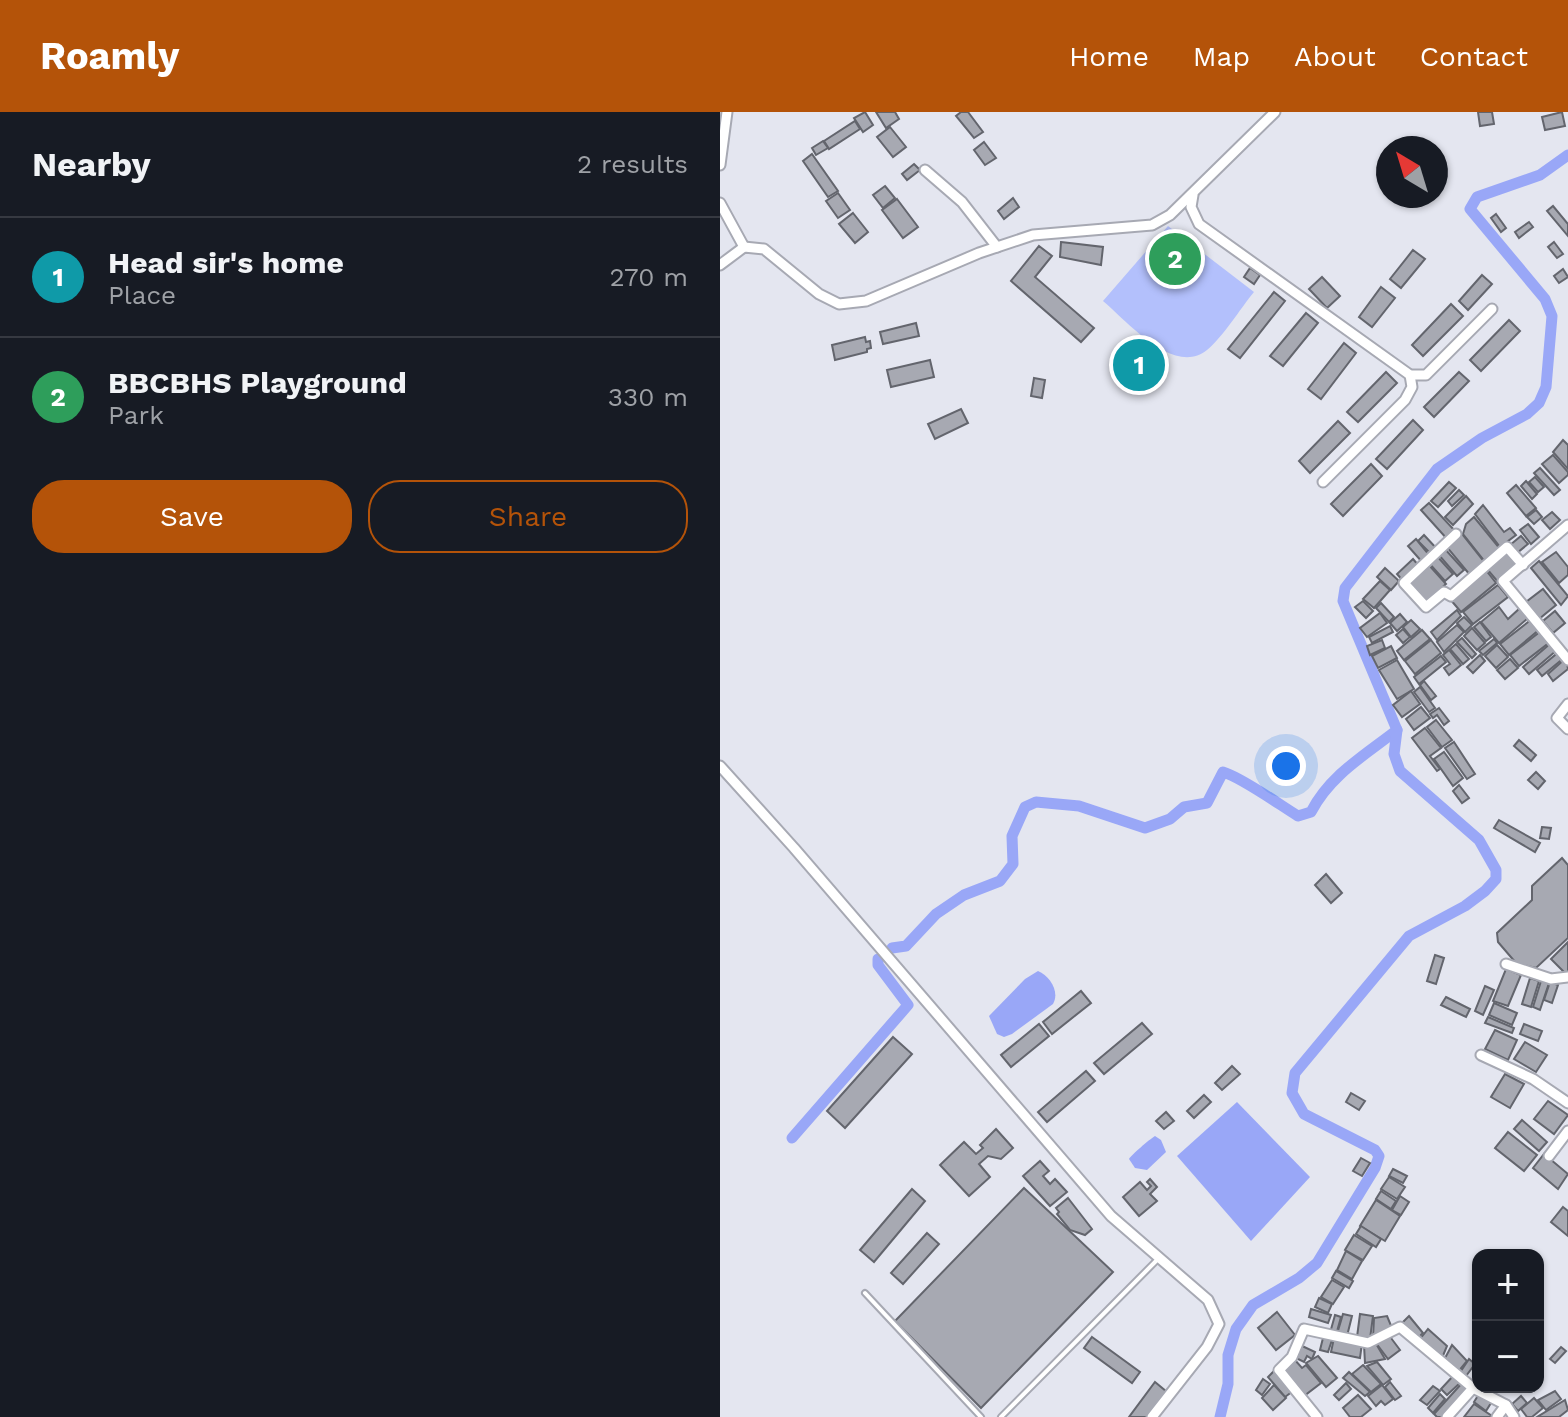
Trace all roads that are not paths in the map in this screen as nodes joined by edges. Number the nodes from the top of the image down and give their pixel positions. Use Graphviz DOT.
graph roads {
  1 [pos="727,112"];
  2 [pos="1275,112"];
  3 [pos="720,165"];
  4 [pos="925,170"];
  5 [pos="1194,192"];
  6 [pos="720,203"];
  7 [pos="744,247"];
  8 [pos="997,247"];
  9 [pos="720,265"];
  10 [pos="1492,309"];
  11 [pos="1410,375"];
  12 [pos="1323,482"];
  13 [pos="1568,525"];
  14 [pos="1456,534"];
  15 [pos="1523,565"];
  16 [pos="1568,660"];
  17 [pos="1568,704"];
  18 [pos="1568,729"];
  19 [pos="720,766"];
  20 [pos="1506,964"];
  21 [pos="1568,977"];
  22 [pos="1481,1055"];
  23 [pos="1568,1103"];
  24 [pos="1568,1131"];
  25 [pos="1549,1156"];
  26 [pos="1158,1259"];
  27 [pos="865,1293"];
  28 [pos="1472,1387"];
  29 [pos="1472,1389"];
  30 [pos="1483,1393"];
  31 [pos="1506,1405"];
  32 [pos="981,1417"];
  33 [pos="1001,1417"];
  34 [pos="1152,1417"];
  35 [pos="1317,1417"];
  36 [pos="1447,1417"];
  37 [pos="1497,1417"];
  38 [pos="1514,1417"];
  1 -- 3 [label="street"];
  2 -- 5 [label="street"];
  4 -- 8 [label="street"];
  5 -- 8 [label="street"];
  5 -- 11 [label="street"];
  6 -- 7 [label="street"];
  7 -- 8 [label="street"];
  7 -- 9 [label="street"];
  10 -- 11 [label="street"];
  11 -- 12 [label="street"];
  13 -- 15 [label="street"];
  14 -- 15 [label="street"];
  15 -- 16 [label="street"];
  17 -- 18 [label="street"];
  19 -- 26 [label="street"];
  20 -- 21 [label="street"];
  22 -- 23 [label="street"];
  24 -- 25 [label="street"];
  26 -- 33 [label="lane"];
  26 -- 34 [label="street"];
  27 -- 32 [label="lane"];
  28 -- 35 [label="street"];
  29 -- 36 [label="street"];
  30 -- 31 [label="street"];
  31 -- 37 [label="street"];
  31 -- 38 [label="street"];
}
